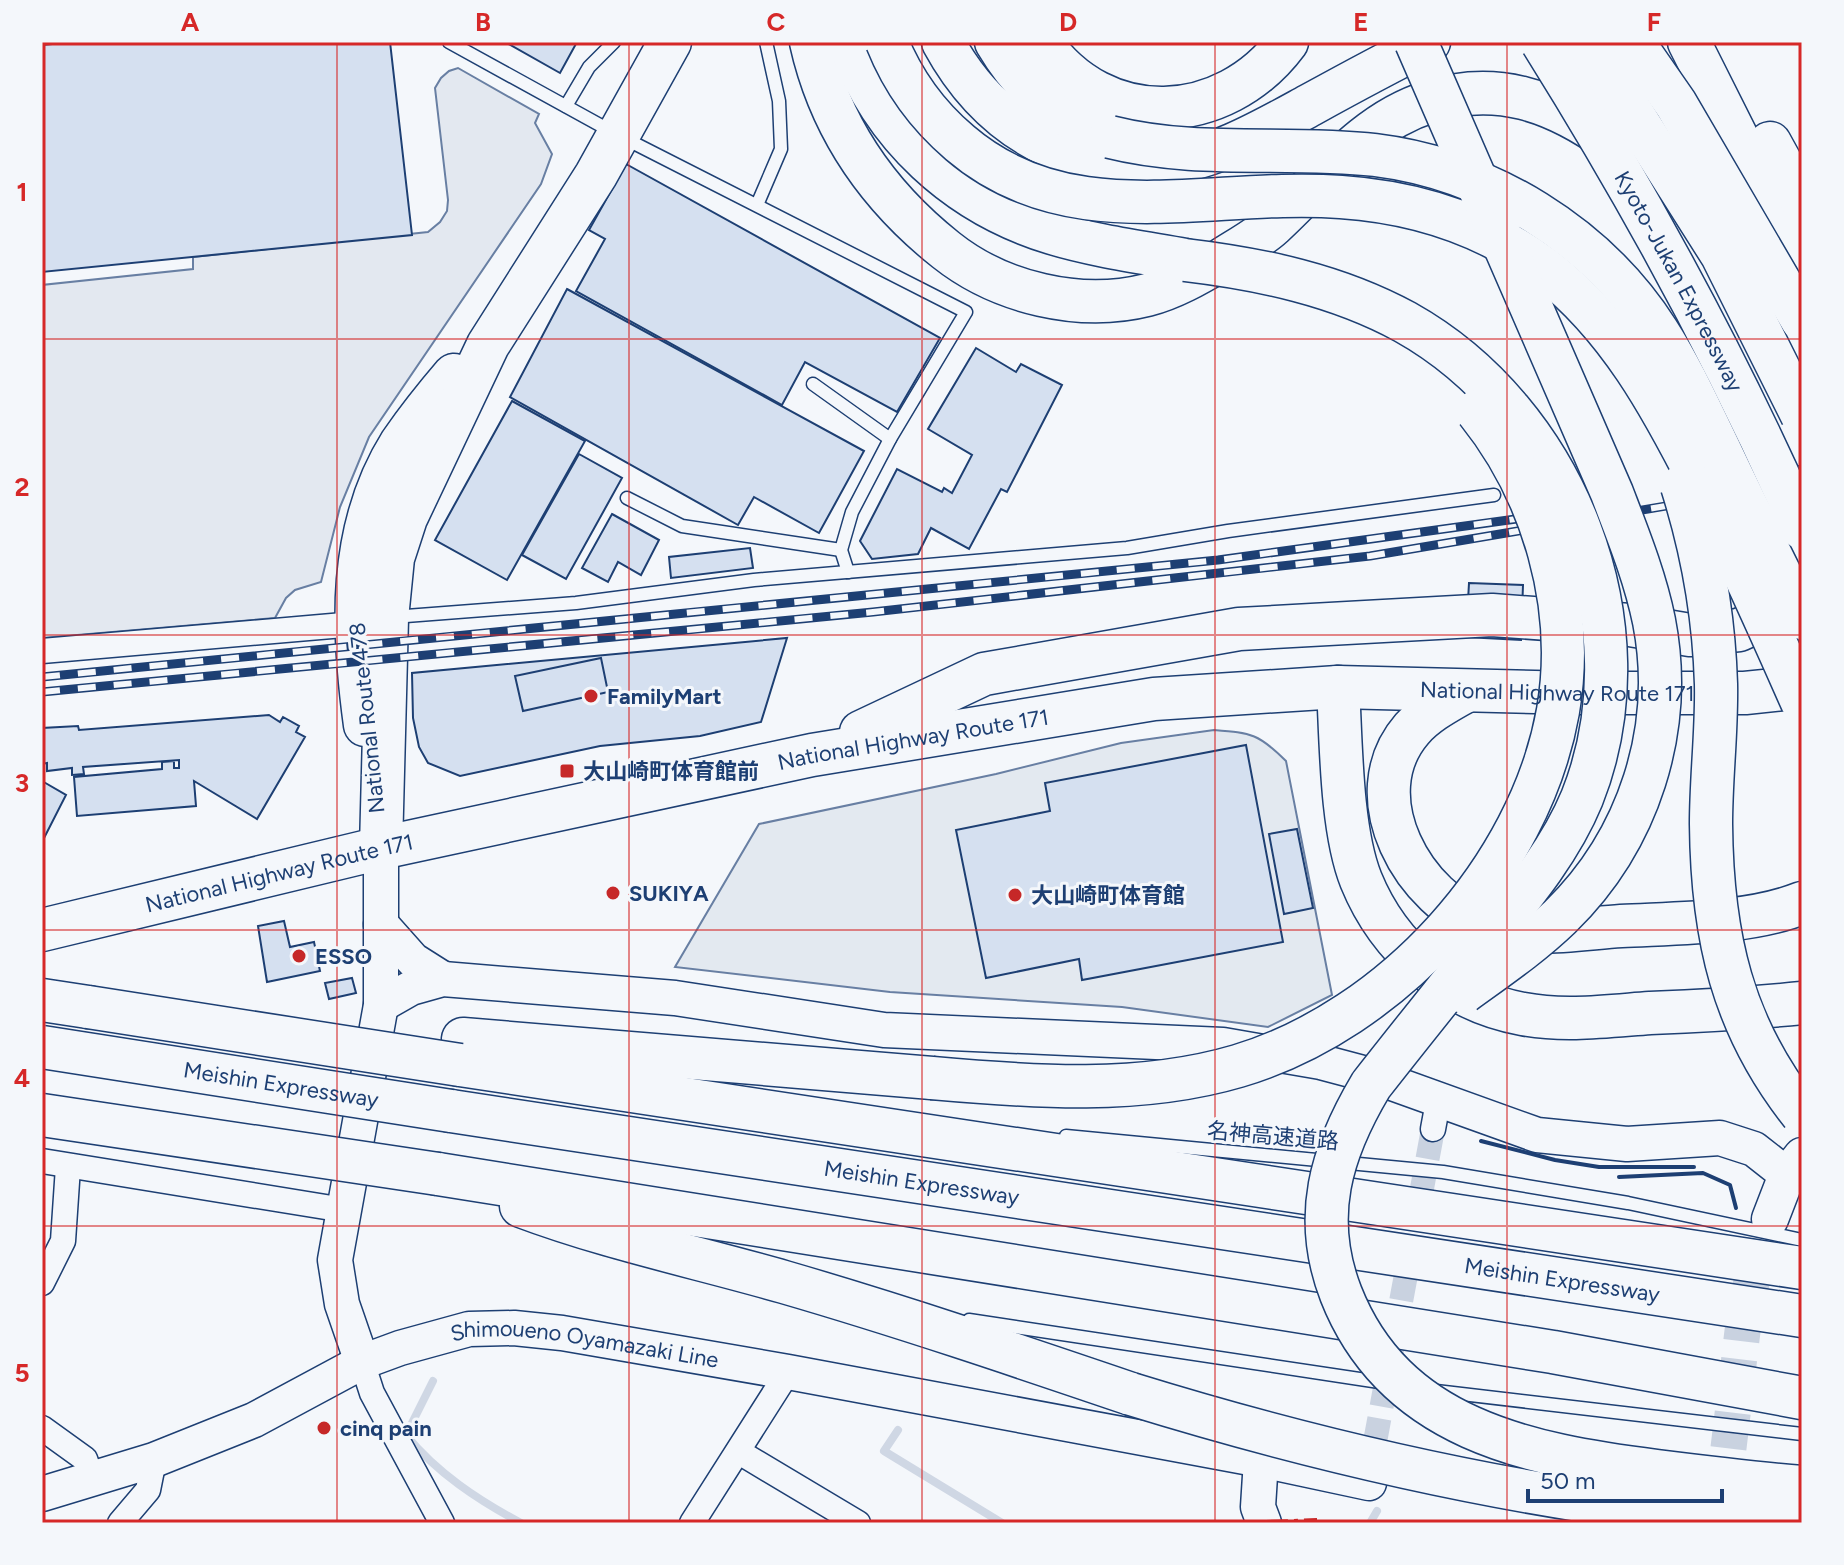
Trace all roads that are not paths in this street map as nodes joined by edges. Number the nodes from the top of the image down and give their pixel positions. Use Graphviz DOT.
graph roads {
  1 [pos="449,42"];
  2 [pos="614,42"];
  3 [pos="670,42"];
  4 [pos="766,42"];
  5 [pos="811,42"];
  6 [pos="849,42"];
  7 [pos="887,42"];
  8 [pos="943,42"];
  9 [pos="996,42"];
  10 [pos="1041,42"];
  11 [pos="1287,42"];
  12 [pos="1416,42"];
  13 [pos="1429,42"];
  14 [pos="1523,42"];
  15 [pos="1542,42"];
  16 [pos="1587,42"];
  17 [pos="1625,42"];
  18 [pos="1633,42"];
  19 [pos="1689,42"];
  20 [pos="1714,42"];
  21 [pos="566,106"];
  22 [pos="618,135"];
  23 [pos="1753,171"];
  24 [pos="1669,184"];
  25 [pos="1802,201"];
  26 [pos="757,205"];
  27 [pos="1185,260"];
  28 [pos="1802,267"];
  29 [pos="1546,270"];
  30 [pos="1802,320"];
  31 [pos="813,384"];
  32 [pos="1799,401"];
  33 [pos="1802,424"];
  34 [pos="890,439"];
  35 [pos="1494,495"];
  36 [pos="627,498"];
  37 [pos="1802,528"];
  38 [pos="841,550"];
  39 [pos="848,572"];
  40 [pos="1802,583"];
  41 [pos="1802,618"];
  42 [pos="371,621"];
  43 [pos="42,651"];
  44 [pos="1338,687"];
  45 [pos="1802,687"];
  46 [pos="1466,691"];
  47 [pos="1802,702"];
  48 [pos="812,755"];
  49 [pos="381,848"];
  50 [pos="1802,903"];
  51 [pos="381,924"];
  52 [pos="42,930"];
  53 [pos="443,979"];
  54 [pos="42,1000"];
  55 [pos="1802,1003"];
  56 [pos="381,1005"];
  57 [pos="42,1047"];
  58 [pos="461,1052"];
  59 [pos="1395,1054"];
  60 [pos="736,1106"];
  61 [pos="1802,1114"];
  62 [pos="42,1115"];
  63 [pos="953,1126"];
  64 [pos="1046,1134"];
  65 [pos="42,1161"];
  66 [pos="1794,1166"];
  67 [pos="68,1167"];
  68 [pos="438,1174"];
  69 [pos="344,1210"];
  70 [pos="1770,1219"];
  71 [pos="1802,1240"];
  72 [pos="1802,1268"];
  73 [pos="42,1283"];
  74 [pos="858,1303"];
  75 [pos="936,1315"];
  76 [pos="1802,1316"];
  77 [pos="952,1318"];
  78 [pos="1553,1352"];
  79 [pos="362,1362"];
  80 [pos="788,1372"];
  81 [pos="1802,1386"];
  82 [pos="1802,1398"];
  83 [pos="42,1428"];
  84 [pos="1802,1434"];
  85 [pos="1375,1442"];
  86 [pos="739,1452"];
  87 [pos="154,1460"];
  88 [pos="1261,1460"];
  89 [pos="92,1479"];
  90 [pos="1369,1483"];
  91 [pos="1802,1487"];
  92 [pos="42,1494"];
  93 [pos="1802,1505"];
  94 [pos="120,1523"];
  95 [pos="442,1523"];
  96 [pos="692,1523"];
  97 [pos="858,1523"];
  98 [pos="1264,1523"];
  1 -- 21 [label="lane"];
  2 -- 21 [label="lane"];
  3 -- 22 [label="highway, National Route 478"];
  4 -- 26 [label="lane"];
  5 -- 24 [label="highway"];
  6 -- 27 [label="highway"];
  7 -- 29 [label="highway, bridge"];
  8 -- 13 [label="highway"];
  9 -- 41 [label="highway, bridge"];
  10 -- 11 [label="highway"];
  12 -- 59 [label="highway, bridge"];
  14 -- 24 [label="highway"];
  15 -- 37 [label="highway, Kyoto-Jukan Expressway, bridge"];
  16 -- 32 [label="highway, Kyoto-Jukan Expressway, bridge"];
  17 -- 23 [label="highway, bridge"];
  18 -- 30 [label="highway, bridge"];
  19 -- 23 [label="highway"];
  20 -- 25 [label="highway"];
  21 -- 22 [label="lane"];
  22 -- 26 [label="lane"];
  22 -- 42 [label="highway, National Route 478"];
  23 -- 28 [label="highway"];
  24 -- 32 [label="highway"];
  26 -- 34 [label="lane"];
  27 -- 58 [label="highway, bridge"];
  27 -- 59 [label="highway, bridge"];
  29 -- 47 [label="highway, bridge"];
  29 -- 61 [label="highway, bridge"];
  31 -- 34 [label="lane"];
  32 -- 33 [label="highway"];
  34 -- 38 [label="lane"];
  35 -- 39 [label="lane"];
  36 -- 38 [label="lane"];
  38 -- 39 [label="lane"];
  39 -- 42 [label="lane"];
  40 -- 48 [label="highway"];
  42 -- 43 [label="street"];
  42 -- 49 [label="highway, National Route 478"];
  44 -- 46 [label="highway, National Highway Route 171"];
  44 -- 48 [label="highway, National Highway Route 171"];
  44 -- 55 [label="highway"];
  45 -- 46 [label="highway, National Highway Route 171"];
  46 -- 50 [label="highway"];
  48 -- 49 [label="highway, National Highway Route 171"];
  49 -- 51 [label="street"];
  49 -- 52 [label="highway, National Highway Route 171"];
  51 -- 53 [label="street"];
  51 -- 56 [label="street"];
  53 -- 56 [label="street"];
  53 -- 66 [label="street"];
  54 -- 58 [label="highway, bridge"];
  56 -- 69 [label="street"];
  57 -- 76 [label="highway, Meishin Expressway, bridge"];
  58 -- 60 [label="highway"];
  59 -- 91 [label="highway, bridge"];
  60 -- 63 [label="lane"];
  60 -- 72 [label="highway"];
  62 -- 68 [label="highway, bridge"];
  64 -- 71 [label="lane, 名神高速道路"];
  65 -- 67 [label="street"];
  66 -- 70 [label="main road"];
  67 -- 69 [label="street"];
  67 -- 73 [label="street"];
  68 -- 74 [label="highway"];
  68 -- 78 [label="highway"];
  69 -- 79 [label="street"];
  74 -- 75 [label="lane"];
  74 -- 93 [label="highway, bridge"];
  77 -- 84 [label="lane"];
  78 -- 81 [label="highway"];
  78 -- 82 [label="highway"];
  79 -- 80 [label="street, Shimoueno Oyamazaki Line"];
  79 -- 87 [label="street, Shimoueno Oyamazaki Line"];
  79 -- 95 [label="street"];
  80 -- 86 [label="street"];
  80 -- 88 [label="street, Shimoueno Oyamazaki Line"];
  83 -- 89 [label="street"];
  85 -- 90 [label="street"];
  86 -- 96 [label="street"];
  86 -- 97 [label="street"];
  87 -- 89 [label="street, Shimoueno Oyamazaki Line"];
  87 -- 94 [label="street"];
  88 -- 90 [label="street, Shimoueno Oyamazaki Line"];
  88 -- 98 [label="street"];
  89 -- 92 [label="street, Shimoueno Oyamazaki Line"];
}
